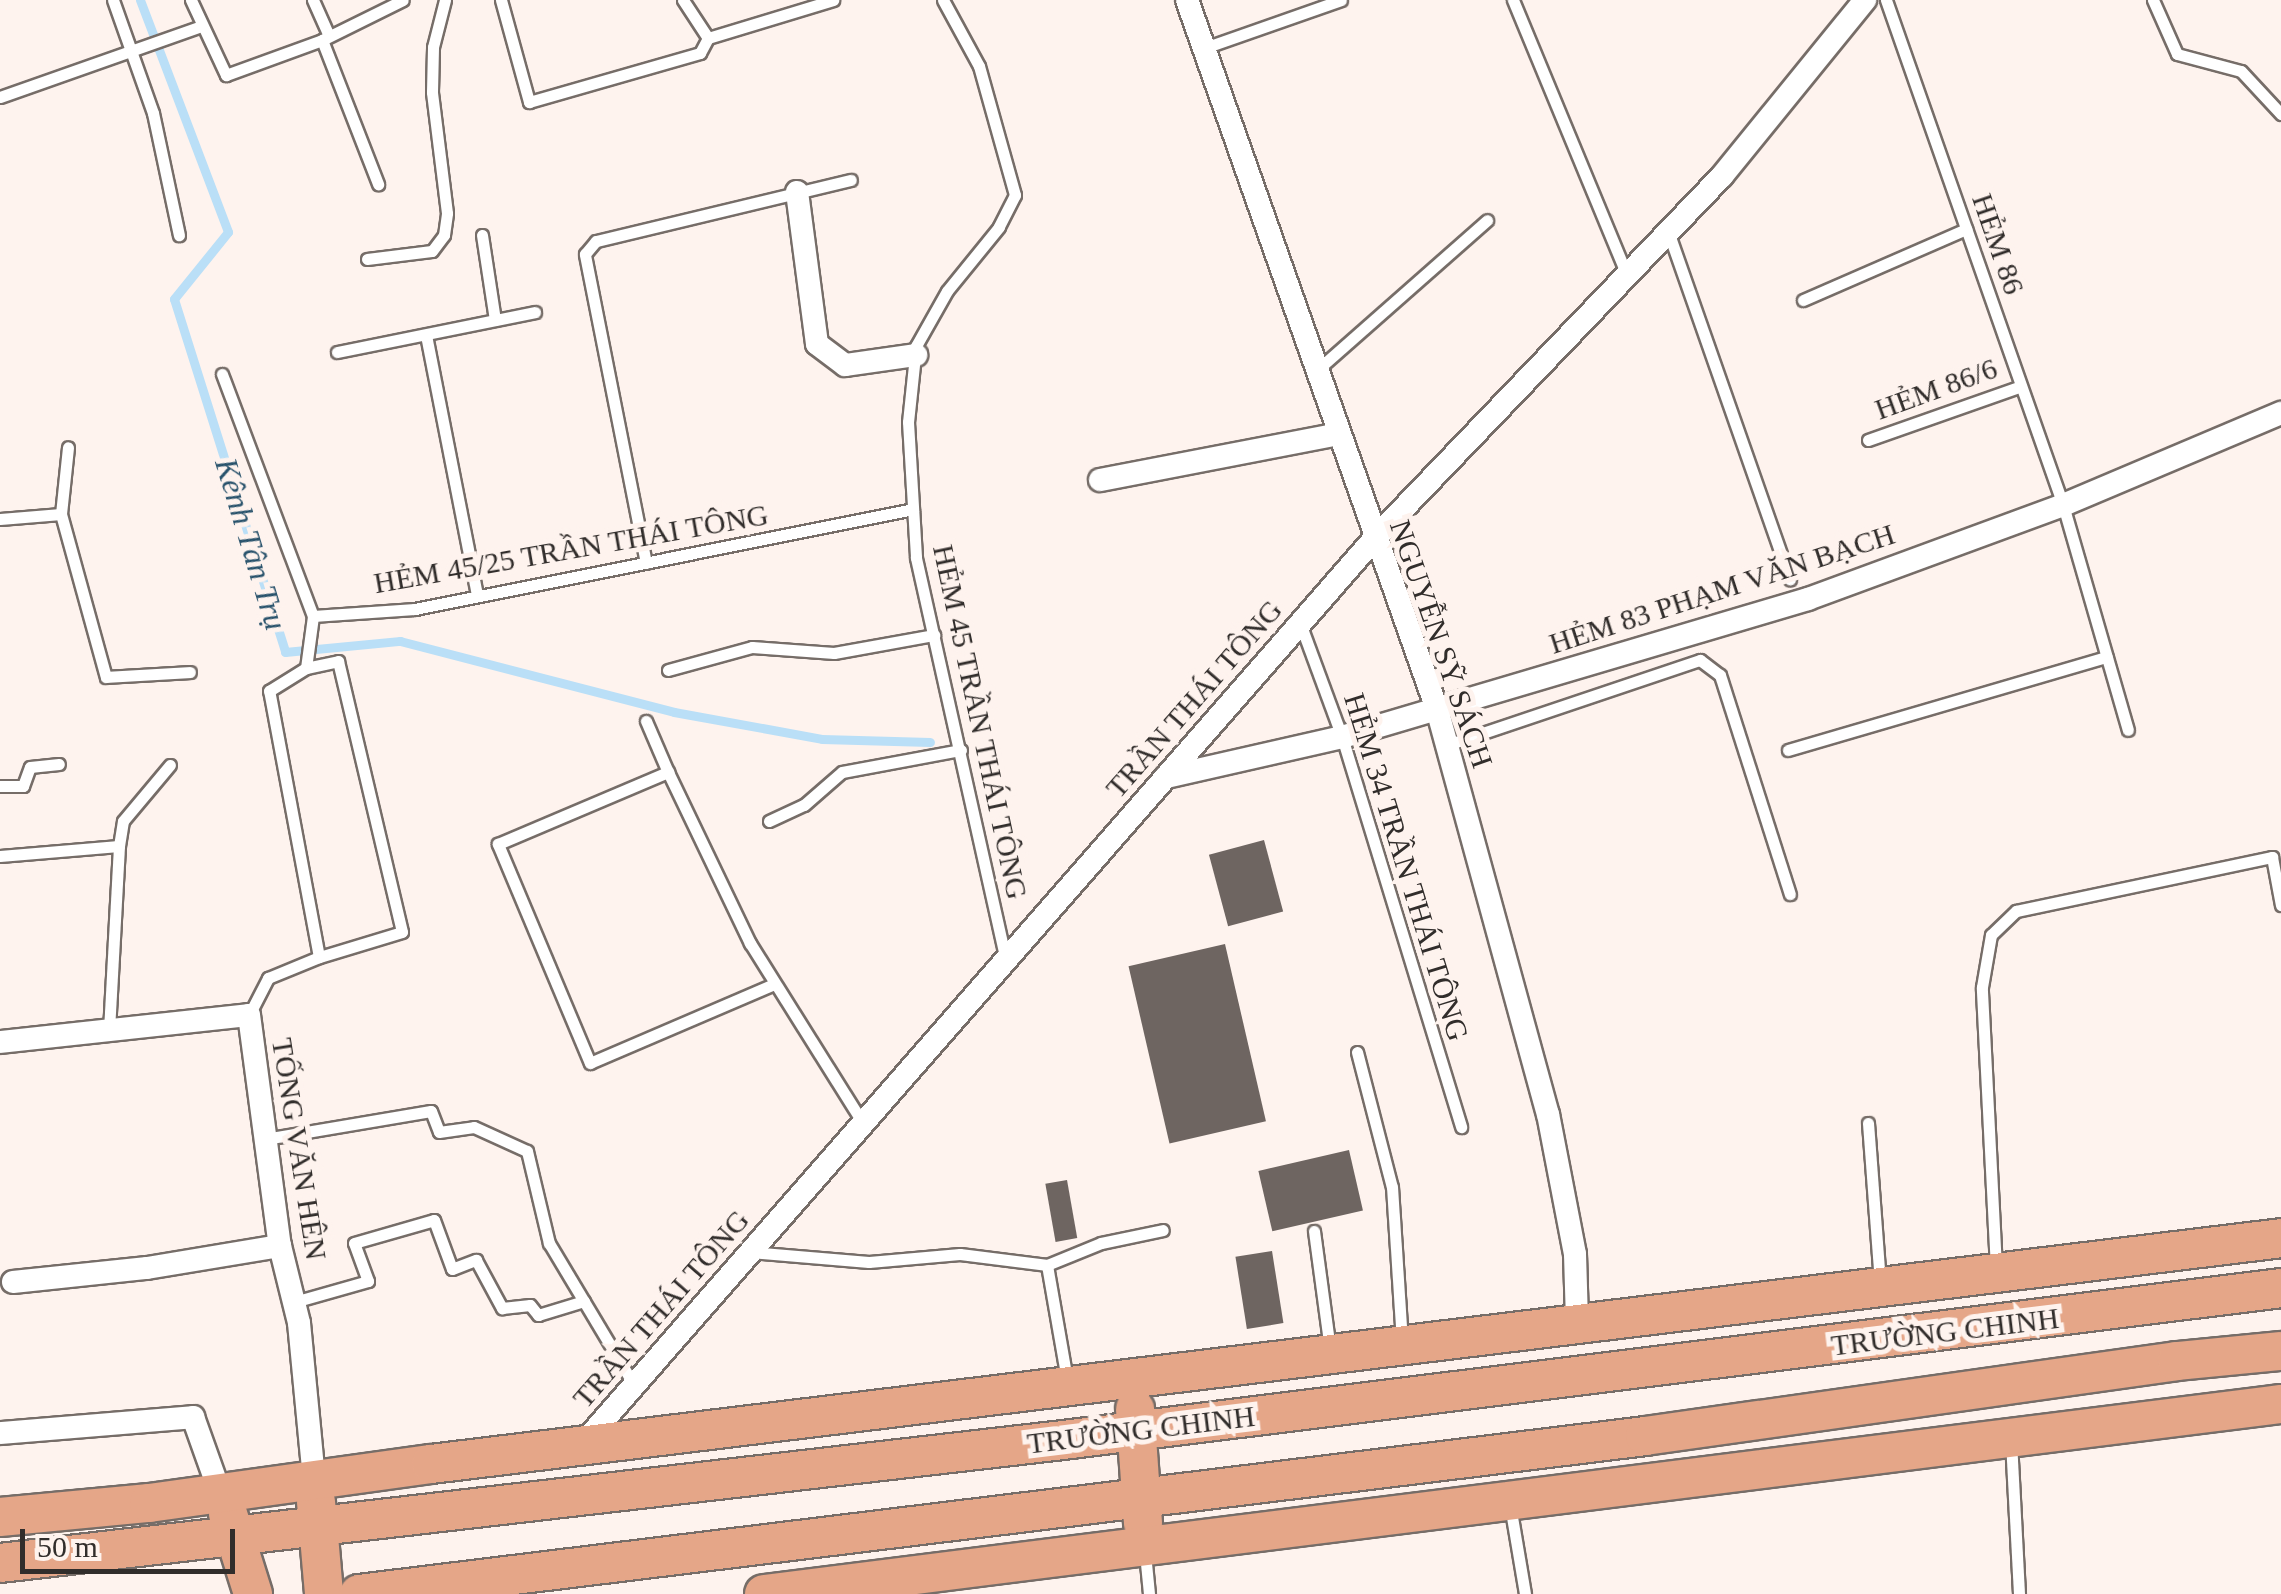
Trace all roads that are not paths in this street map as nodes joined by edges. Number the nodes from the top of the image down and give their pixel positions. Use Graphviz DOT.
graph roads {
  1 [pos="113,0"];
  2 [pos="191,0"];
  3 [pos="313,0"];
  4 [pos="403,0"];
  5 [pos="445,0"];
  6 [pos="501,0"];
  7 [pos="684,0"];
  8 [pos="833,0"];
  9 [pos="943,0"];
  10 [pos="1187,0"];
  11 [pos="1341,0"];
  12 [pos="1512,0"];
  13 [pos="1866,0"];
  14 [pos="1886,0"];
  15 [pos="2152,0"];
  16 [pos="791,6"];
  17 [pos="202,26"];
  18 [pos="325,37"];
  19 [pos="708,38"];
  20 [pos="1204,48"];
  21 [pos="139,50"];
  22 [pos="0,98"];
  23 [pos="2281,114"];
  24 [pos="851,180"];
  25 [pos="378,184"];
  26 [pos="797,192"];
  27 [pos="1487,220"];
  28 [pos="1667,229"];
  29 [pos="1966,229"];
  30 [pos="178,235"];
  31 [pos="482,235"];
  32 [pos="367,258"];
  33 [pos="1626,273"];
  34 [pos="1802,300"];
  35 [pos="536,312"];
  36 [pos="495,320"];
  37 [pos="426,335"];
  38 [pos="337,352"];
  39 [pos="916,355"];
  40 [pos="1316,370"];
  41 [pos="222,374"];
  42 [pos="2021,386"];
  43 [pos="2281,412"];
  44 [pos="1339,434"];
  45 [pos="1868,440"];
  46 [pos="68,447"];
  47 [pos="1100,480"];
  48 [pos="2063,505"];
  49 [pos="913,509"];
  50 [pos="61,514"];
  51 [pos="0,519"];
  52 [pos="1374,538"];
  53 [pos="646,563"];
  54 [pos="1790,579"];
  55 [pos="477,596"];
  56 [pos="313,616"];
  57 [pos="1300,622"];
  58 [pos="934,635"];
  59 [pos="2107,657"];
  60 [pos="306,668"];
  61 [pos="668,670"];
  62 [pos="190,672"];
  63 [pos="1437,709"];
  64 [pos="646,721"];
  65 [pos="2128,730"];
  66 [pos="1342,737"];
  67 [pos="1447,745"];
  68 [pos="961,750"];
  69 [pos="1788,750"];
  70 [pos="60,764"];
  71 [pos="170,765"];
  72 [pos="668,772"];
  73 [pos="1166,777"];
  74 [pos="0,786"];
  75 [pos="769,821"];
  76 [pos="119,846"];
  77 [pos="0,856"];
  78 [pos="1790,894"];
  79 [pos="2281,905"];
  80 [pos="319,957"];
  81 [pos="1006,960"];
  82 [pos="774,984"];
  83 [pos="248,1015"];
  84 [pos="108,1030"];
  85 [pos="0,1042"];
  86 [pos="1357,1052"];
  87 [pos="864,1123"];
  88 [pos="1868,1124"];
  89 [pos="1461,1127"];
  90 [pos="266,1139"];
  91 [pos="1163,1230"];
  92 [pos="1314,1231"];
  93 [pos="2281,1238"];
  94 [pos="280,1246"];
  95 [pos="750,1252"];
  96 [pos="1048,1264"];
  97 [pos="1996,1272"];
  98 [pos="13,1282"];
  99 [pos="1880,1286"];
  100 [pos="2281,1288"];
  101 [pos="584,1301"];
  102 [pos="294,1302"];
  103 [pos="1578,1323"];
  104 [pos="1402,1344"];
  105 [pos="2281,1351"];
  106 [pos="1331,1353"];
  107 [pos="1132,1377"];
  108 [pos="634,1385"];
  109 [pos="1068,1385"];
  110 [pos="2281,1404"];
  111 [pos="1136,1431"];
  112 [pos="0,1433"];
  113 [pos="2010,1437"];
  114 [pos="578,1448"];
  115 [pos="314,1480"];
  116 [pos="220,1493"];
  117 [pos="1141,1499"];
  118 [pos="1509,1500"];
  119 [pos="0,1517"];
  120 [pos="318,1525"];
  121 [pos="236,1536"];
  122 [pos="1144,1546"];
  123 [pos="0,1563"];
  124 [pos="538,1569"];
  125 [pos="253,1594"];
  126 [pos="324,1594"];
  127 [pos="359,1594"];
  128 [pos="502,1594"];
  129 [pos="764,1594"];
  130 [pos="1149,1594"];
  131 [pos="1524,1594"];
  132 [pos="2019,1594"];
  1 -- 21 [label="lane"];
  2 -- 17 [label="lane"];
  3 -- 18 [label="lane"];
  4 -- 18 [label="lane"];
  5 -- 32 [label="lane"];
  6 -- 19 [label="lane"];
  7 -- 19 [label="lane"];
  8 -- 16 [label="lane"];
  9 -- 39 [label="lane, HẺM 45 TRẦN THÁI TÔNG"];
  10 -- 20 [label="street, NGUYỄN SỸ SÁCH"];
  11 -- 20 [label="lane"];
  12 -- 33 [label="lane"];
  13 -- 28 [label="street, TRẦN THÁI TÔNG"];
  14 -- 29 [label="lane, HẺM 86"];
  15 -- 23 [label="lane"];
  16 -- 19 [label="lane"];
  17 -- 18 [label="lane"];
  17 -- 21 [label="lane"];
  18 -- 25 [label="lane"];
  20 -- 40 [label="street, NGUYỄN SỸ SÁCH"];
  21 -- 22 [label="lane"];
  21 -- 30 [label="lane"];
  24 -- 26 [label="lane"];
  26 -- 39 [label="street"];
  26 -- 53 [label="lane"];
  27 -- 40 [label="lane"];
  28 -- 33 [label="street, TRẦN THÁI TÔNG"];
  28 -- 54 [label="lane"];
  29 -- 34 [label="lane"];
  29 -- 42 [label="lane, HẺM 86"];
  31 -- 36 [label="lane"];
  33 -- 52 [label="street, TRẦN THÁI TÔNG"];
  35 -- 36 [label="lane"];
  36 -- 37 [label="lane"];
  37 -- 38 [label="lane"];
  37 -- 55 [label="lane"];
  39 -- 49 [label="lane, HẺM 45 TRẦN THÁI TÔNG"];
  40 -- 44 [label="street, NGUYỄN SỸ SÁCH"];
  41 -- 56 [label="lane"];
  42 -- 45 [label="lane, HẺM 86/6"];
  42 -- 48 [label="lane, HẺM 86"];
  43 -- 48 [label="street, HẺM 83 PHẠM VĂN BẠCH"];
  44 -- 47 [label="street"];
  44 -- 52 [label="street, NGUYỄN SỸ SÁCH"];
  46 -- 50 [label="lane"];
  48 -- 59 [label="lane, HẺM 86"];
  48 -- 63 [label="street, HẺM 83 PHẠM VĂN BẠCH"];
  49 -- 53 [label="lane, HẺM 45/25 TRẦN THÁI TÔNG"];
  49 -- 58 [label="lane, HẺM 45 TRẦN THÁI TÔNG"];
  50 -- 51 [label="lane"];
  50 -- 62 [label="lane"];
  52 -- 57 [label="street, TRẦN THÁI TÔNG"];
  52 -- 63 [label="street, NGUYỄN SỸ SÁCH"];
  53 -- 55 [label="lane, HẺM 45/25 TRẦN THÁI TÔNG"];
  55 -- 56 [label="lane, HẺM 45/25 TRẦN THÁI TÔNG"];
  56 -- 60 [label="lane"];
  57 -- 66 [label="lane, HẺM 34 TRẦN THÁI TÔNG"];
  57 -- 73 [label="street, TRẦN THÁI TÔNG"];
  58 -- 61 [label="lane"];
  58 -- 68 [label="lane, HẺM 45 TRẦN THÁI TÔNG"];
  59 -- 65 [label="lane, HẺM 86"];
  59 -- 69 [label="lane"];
  60 -- 80 [label="lane"];
  60 -- 80 [label="lane"];
  63 -- 66 [label="street, HẺM 83 PHẠM VĂN BẠCH"];
  63 -- 67 [label="street, NGUYỄN SỸ SÁCH"];
  64 -- 72 [label="lane"];
  66 -- 73 [label="street, HẺM 83 PHẠM VĂN BẠCH"];
  66 -- 89 [label="lane, HẺM 34 TRẦN THÁI TÔNG"];
  67 -- 78 [label="lane"];
  67 -- 103 [label="street, NGUYỄN SỸ SÁCH"];
  68 -- 75 [label="lane"];
  68 -- 81 [label="lane, HẺM 45 TRẦN THÁI TÔNG"];
  70 -- 74 [label="lane"];
  71 -- 76 [label="lane"];
  72 -- 82 [label="lane"];
  72 -- 82 [label="lane"];
  73 -- 81 [label="street, TRẦN THÁI TÔNG"];
  76 -- 77 [label="lane"];
  76 -- 84 [label="lane"];
  79 -- 97 [label="lane"];
  80 -- 83 [label="lane"];
  81 -- 87 [label="street, TRẦN THÁI TÔNG"];
  82 -- 87 [label="lane"];
  83 -- 84 [label="street, TỐNG VĂN HÊN"];
  83 -- 90 [label="street, TỐNG VĂN HÊN"];
  84 -- 85 [label="street, TỐNG VĂN HÊN"];
  86 -- 104 [label="lane"];
  87 -- 95 [label="street, TRẦN THÁI TÔNG"];
  88 -- 99 [label="lane"];
  90 -- 94 [label="street, TỐNG VĂN HÊN"];
  90 -- 101 [label="lane"];
  91 -- 96 [label="lane"];
  92 -- 106 [label="lane"];
  93 -- 97 [label="main road, TRƯỜNG CHINH"];
  94 -- 98 [label="street"];
  94 -- 102 [label="street, TỐNG VĂN HÊN"];
  95 -- 96 [label="lane"];
  95 -- 108 [label="street, TRẦN THÁI TÔNG"];
  96 -- 109 [label="lane"];
  97 -- 99 [label="main road, TRƯỜNG CHINH"];
  99 -- 103 [label="main road, TRƯỜNG CHINH"];
  100 -- 111 [label="main road, TRƯỜNG CHINH"];
  101 -- 102 [label="lane"];
  101 -- 108 [label="lane"];
  102 -- 115 [label="street, TỐNG VĂN HÊN"];
  103 -- 104 [label="main road, TRƯỜNG CHINH"];
  104 -- 106 [label="main road, TRƯỜNG CHINH"];
  105 -- 117 [label="main road, TRƯỜNG CHINH"];
  106 -- 107 [label="main road, TRƯỜNG CHINH"];
  107 -- 109 [label="main road, TRƯỜNG CHINH"];
  107 -- 111 [label="main road"];
  108 -- 114 [label="street, TRẦN THÁI TÔNG"];
  109 -- 114 [label="main road, TRƯỜNG CHINH"];
  110 -- 113 [label="main road"];
  111 -- 117 [label="main road"];
  111 -- 120 [label="main road, TRƯỜNG CHINH"];
  112 -- 116 [label="street"];
  113 -- 118 [label="main road"];
  113 -- 132 [label="lane"];
  114 -- 115 [label="main road, TRƯỜNG CHINH"];
  115 -- 116 [label="main road, TRƯỜNG CHINH"];
  115 -- 120 [label="main road"];
  116 -- 119 [label="main road, TRƯỜNG CHINH"];
  116 -- 121 [label="main road"];
  117 -- 122 [label="main road"];
  117 -- 124 [label="main road, TRƯỜNG CHINH"];
  118 -- 122 [label="main road"];
  118 -- 131 [label="lane"];
  120 -- 121 [label="main road, TRƯỜNG CHINH"];
  120 -- 126 [label="main road"];
  121 -- 123 [label="main road, TRƯỜNG CHINH"];
  121 -- 125 [label="main road"];
  122 -- 129 [label="main road"];
  122 -- 130 [label="lane"];
  124 -- 127 [label="main road, TRƯỜNG CHINH"];
  124 -- 128 [label="main road"];
}
